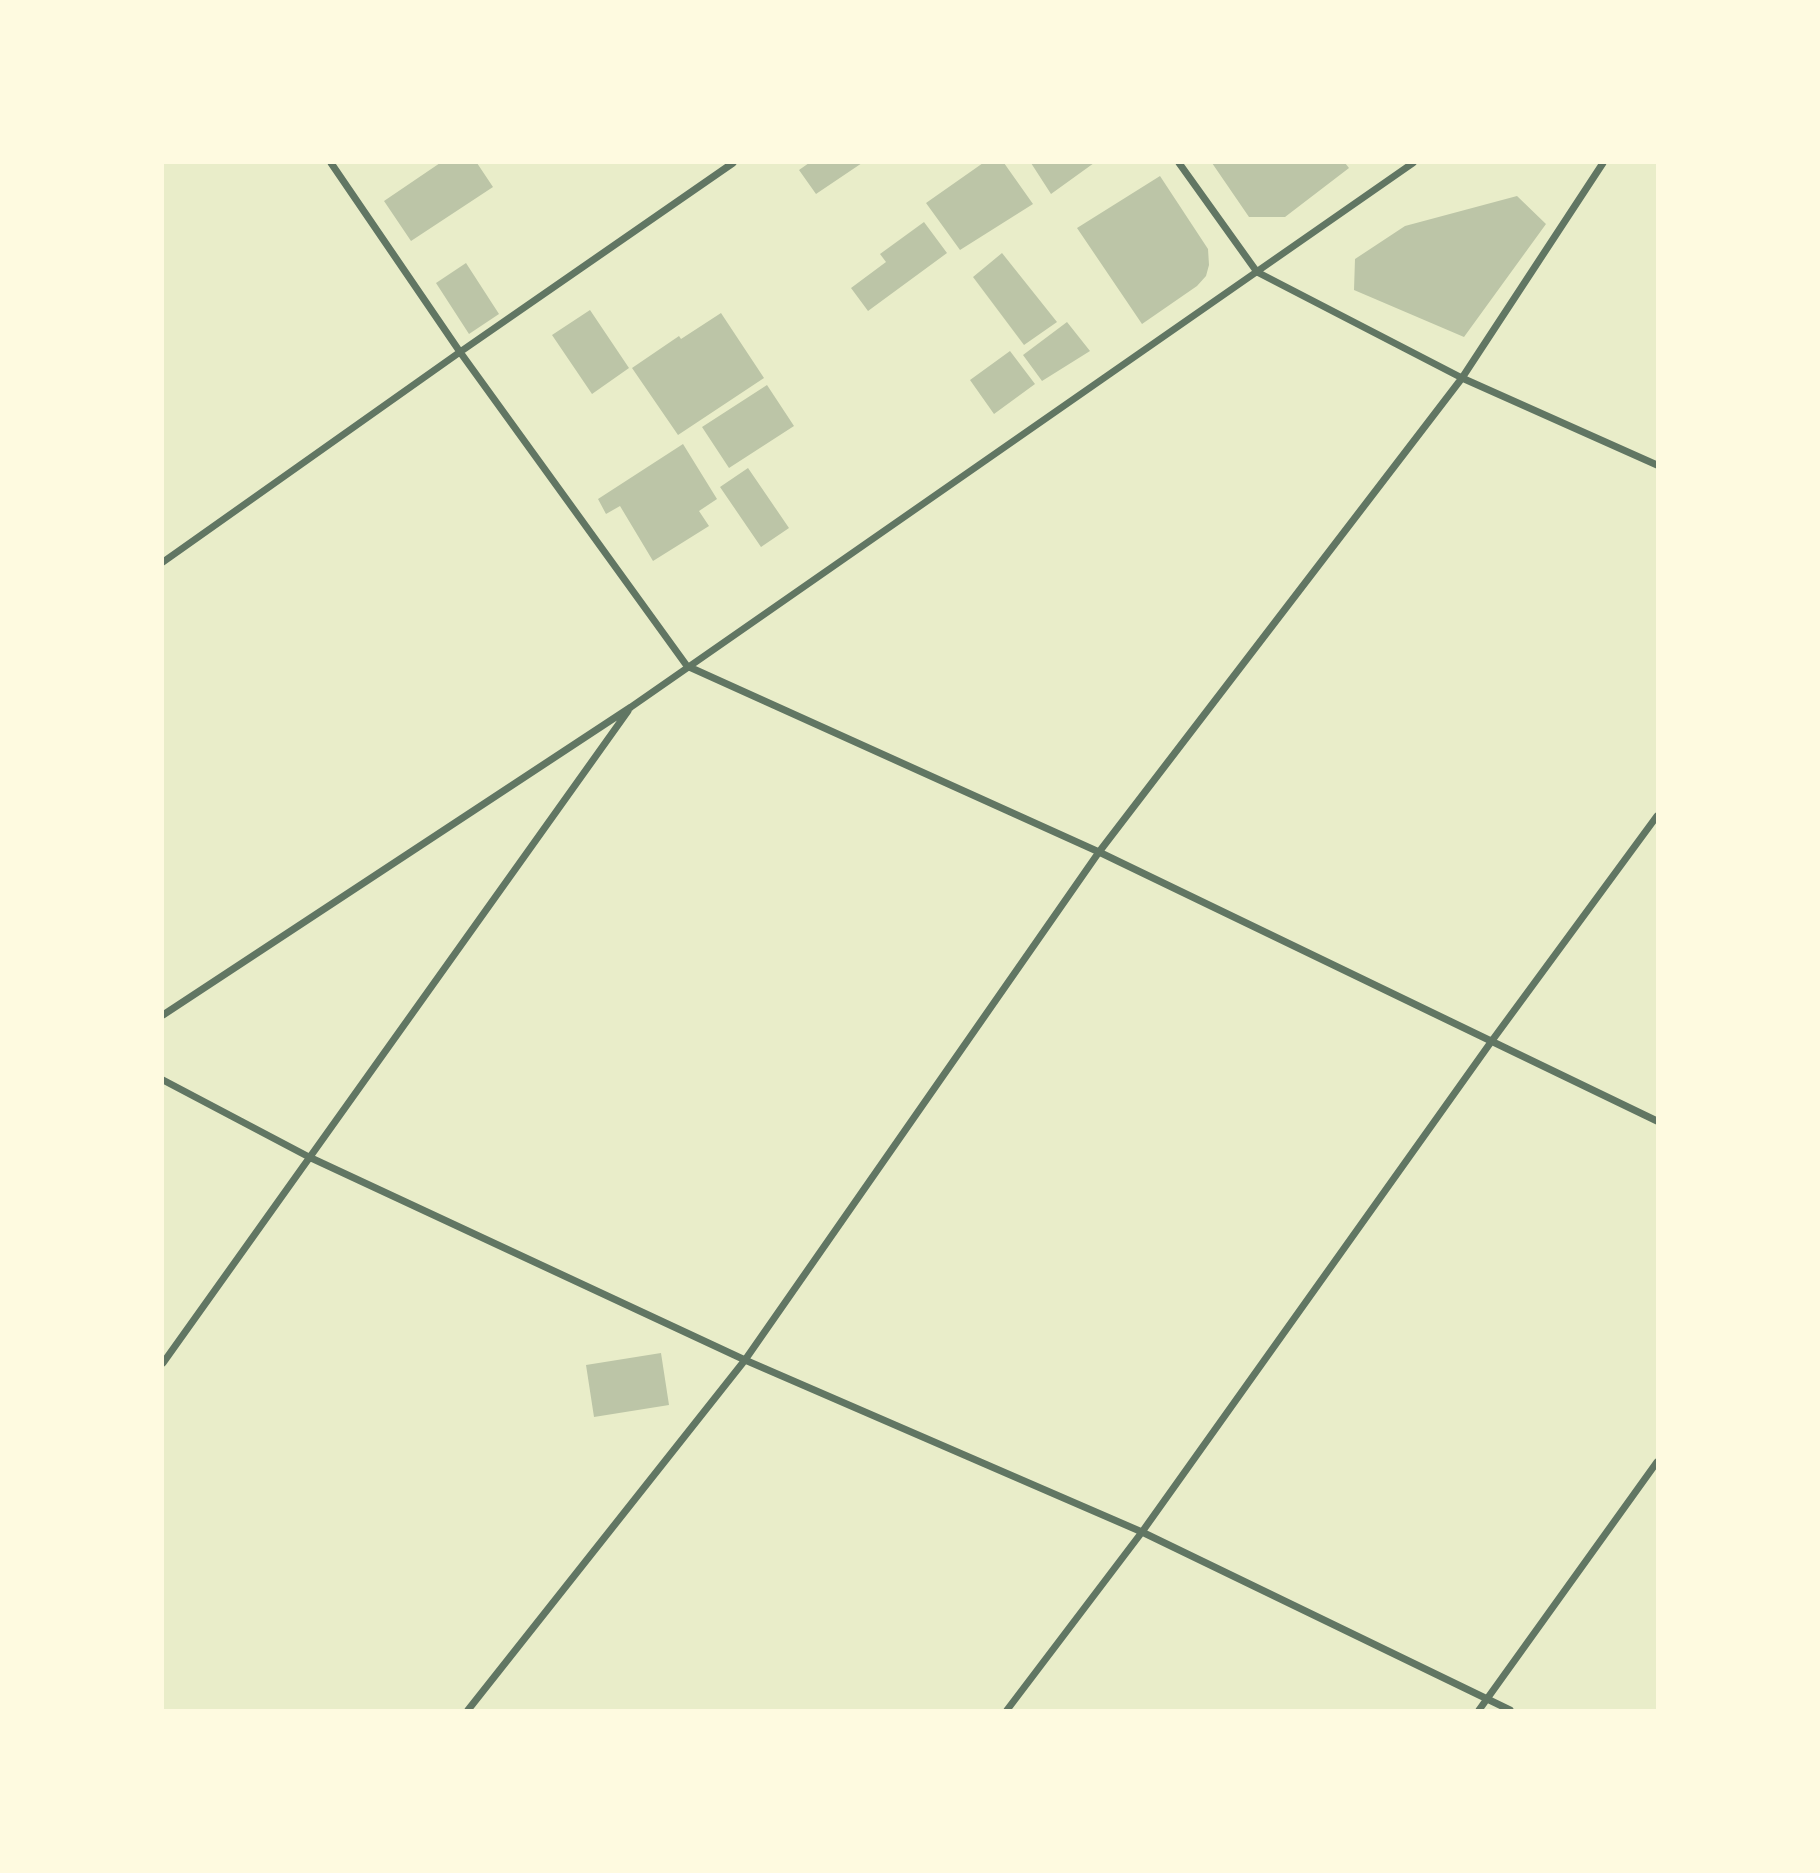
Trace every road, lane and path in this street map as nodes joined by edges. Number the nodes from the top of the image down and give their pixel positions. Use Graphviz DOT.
graph roads {
  1 [pos="331,163"];
  2 [pos="733,163"];
  3 [pos="1179,163"];
  4 [pos="1413,163"];
  5 [pos="1603,163"];
  6 [pos="1257,272"];
  7 [pos="460,352"];
  8 [pos="1462,378"];
  9 [pos="1657,465"];
  10 [pos="163,562"];
  11 [pos="687,666"];
  12 [pos="631,707"];
  13 [pos="1657,816"];
  14 [pos="1099,852"];
  15 [pos="163,1015"];
  16 [pos="1491,1042"];
  17 [pos="163,1080"];
  18 [pos="1657,1121"];
  19 [pos="309,1157"];
  20 [pos="745,1360"];
  21 [pos="163,1363"];
  22 [pos="1657,1462"];
  23 [pos="1142,1532"];
  24 [pos="1487,1700"];
  25 [pos="468,1710"];
  26 [pos="1007,1710"];
  27 [pos="1479,1710"];
  28 [pos="1510,1710"];
  1 -- 7 [label="street"];
  2 -- 7 [label="street"];
  3 -- 6 [label="street"];
  4 -- 6 [label="street"];
  5 -- 8 [label="street"];
  6 -- 8 [label="street"];
  6 -- 11 [label="street"];
  7 -- 10 [label="street"];
  7 -- 11 [label="street"];
  8 -- 9 [label="street"];
  8 -- 14 [label="street"];
  11 -- 12 [label="street"];
  11 -- 14 [label="street"];
  12 -- 15 [label="street"];
  12 -- 19 [label="street"];
  13 -- 16 [label="street"];
  14 -- 16 [label="street"];
  14 -- 20 [label="street"];
  16 -- 18 [label="street"];
  16 -- 23 [label="street"];
  17 -- 19 [label="street"];
  19 -- 20 [label="street"];
  19 -- 21 [label="street"];
  20 -- 23 [label="street"];
  20 -- 25 [label="street"];
  22 -- 24 [label="street"];
  23 -- 24 [label="street"];
  23 -- 26 [label="street"];
  24 -- 27 [label="street"];
  24 -- 28 [label="street"];
}
